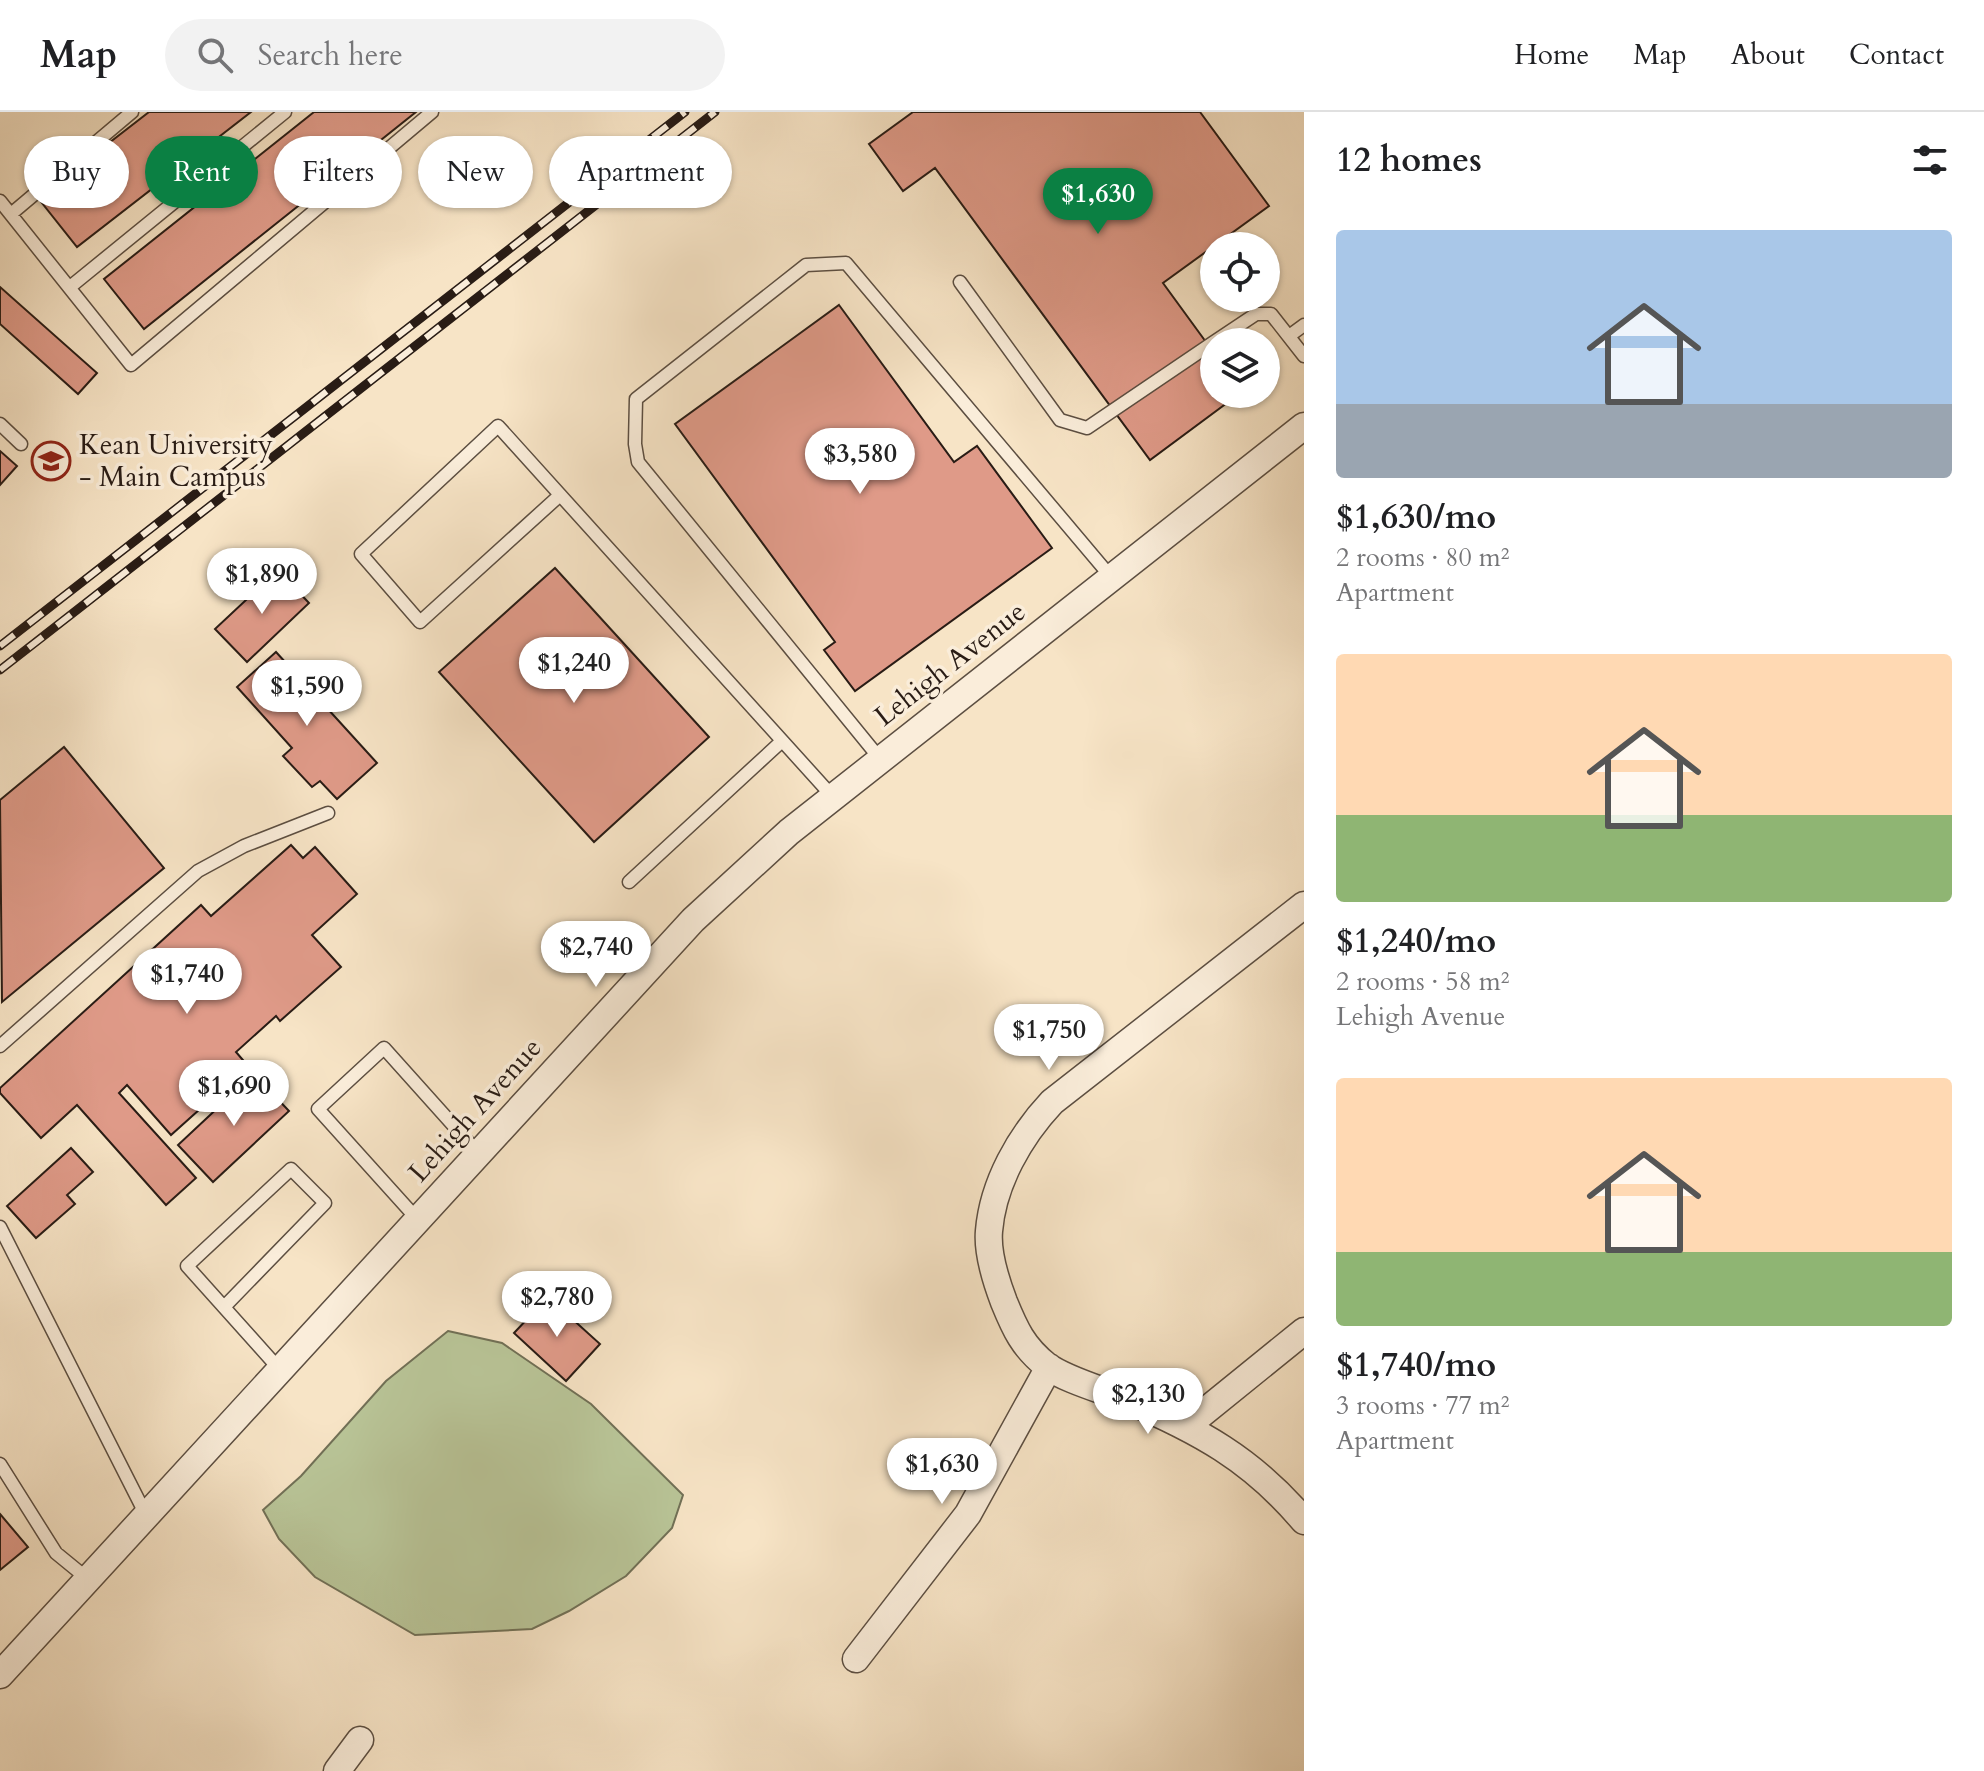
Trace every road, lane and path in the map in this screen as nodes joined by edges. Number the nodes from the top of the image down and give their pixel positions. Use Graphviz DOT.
graph roads {
  1 [pos="132,112"];
  2 [pos="285,112"];
  3 [pos="432,112"];
  4 [pos="0,201"];
  5 [pos="11,214"];
  6 [pos="960,282"];
  7 [pos="70,287"];
  8 [pos="1304,325"];
  9 [pos="1235,328"];
  10 [pos="1289,336"];
  11 [pos="1200,351"];
  12 [pos="1304,356"];
  13 [pos="0,424"];
  14 [pos="1304,426"];
  15 [pos="21,444"];
  16 [pos="559,496"];
  17 [pos="1111,577"];
  18 [pos="782,741"];
  19 [pos="881,760"];
  20 [pos="833,797"];
  21 [pos="328,813"];
  22 [pos="629,882"];
  23 [pos="1304,905"];
  24 [pos="0,1046"];
  25 [pos="479,1154"];
  26 [pos="418,1220"];
  27 [pos="0,1227"];
  28 [pos="225,1306"];
  29 [pos="1304,1331"];
  30 [pos="1049,1367"];
  31 [pos="281,1371"];
  32 [pos="1188,1425"];
  33 [pos="0,1464"];
  34 [pos="147,1517"];
  35 [pos="1304,1521"];
  36 [pos="89,1580"];
  37 [pos="856,1659"];
  38 [pos="0,1675"];
  39 [pos="360,1740"];
  40 [pos="337,1771"];
  1 -- 5 [label="lane"];
  2 -- 7 [label="lane"];
  3 -- 7 [label="lane"];
  4 -- 5 [label="lane"];
  5 -- 7 [label="lane"];
  6 -- 11 [label="lane"];
  8 -- 10 [label="lane"];
  9 -- 10 [label="lane"];
  10 -- 12 [label="lane"];
  13 -- 15 [label="lane"];
  14 -- 17 [label="street, Lehigh Avenue"];
  16 -- 16 [label="lane"];
  16 -- 18 [label="lane"];
  17 -- 19 [label="street, Lehigh Avenue"];
  17 -- 19 [label="lane"];
  18 -- 20 [label="lane"];
  18 -- 22 [label="lane"];
  19 -- 20 [label="street, Lehigh Avenue"];
  20 -- 25 [label="street, Lehigh Avenue"];
  21 -- 24 [label="lane"];
  23 -- 30 [label="street"];
  25 -- 26 [label="street, Lehigh Avenue"];
  25 -- 26 [label="lane"];
  26 -- 31 [label="street, Lehigh Avenue"];
  27 -- 34 [label="lane"];
  28 -- 28 [label="lane"];
  28 -- 31 [label="lane"];
  29 -- 32 [label="street"];
  30 -- 32 [label="street"];
  30 -- 37 [label="street"];
  31 -- 34 [label="street, Lehigh Avenue"];
  32 -- 35 [label="street"];
  33 -- 36 [label="lane"];
  34 -- 36 [label="street, Lehigh Avenue"];
  36 -- 38 [label="street, Lehigh Avenue"];
  39 -- 40 [label="street"];
}
